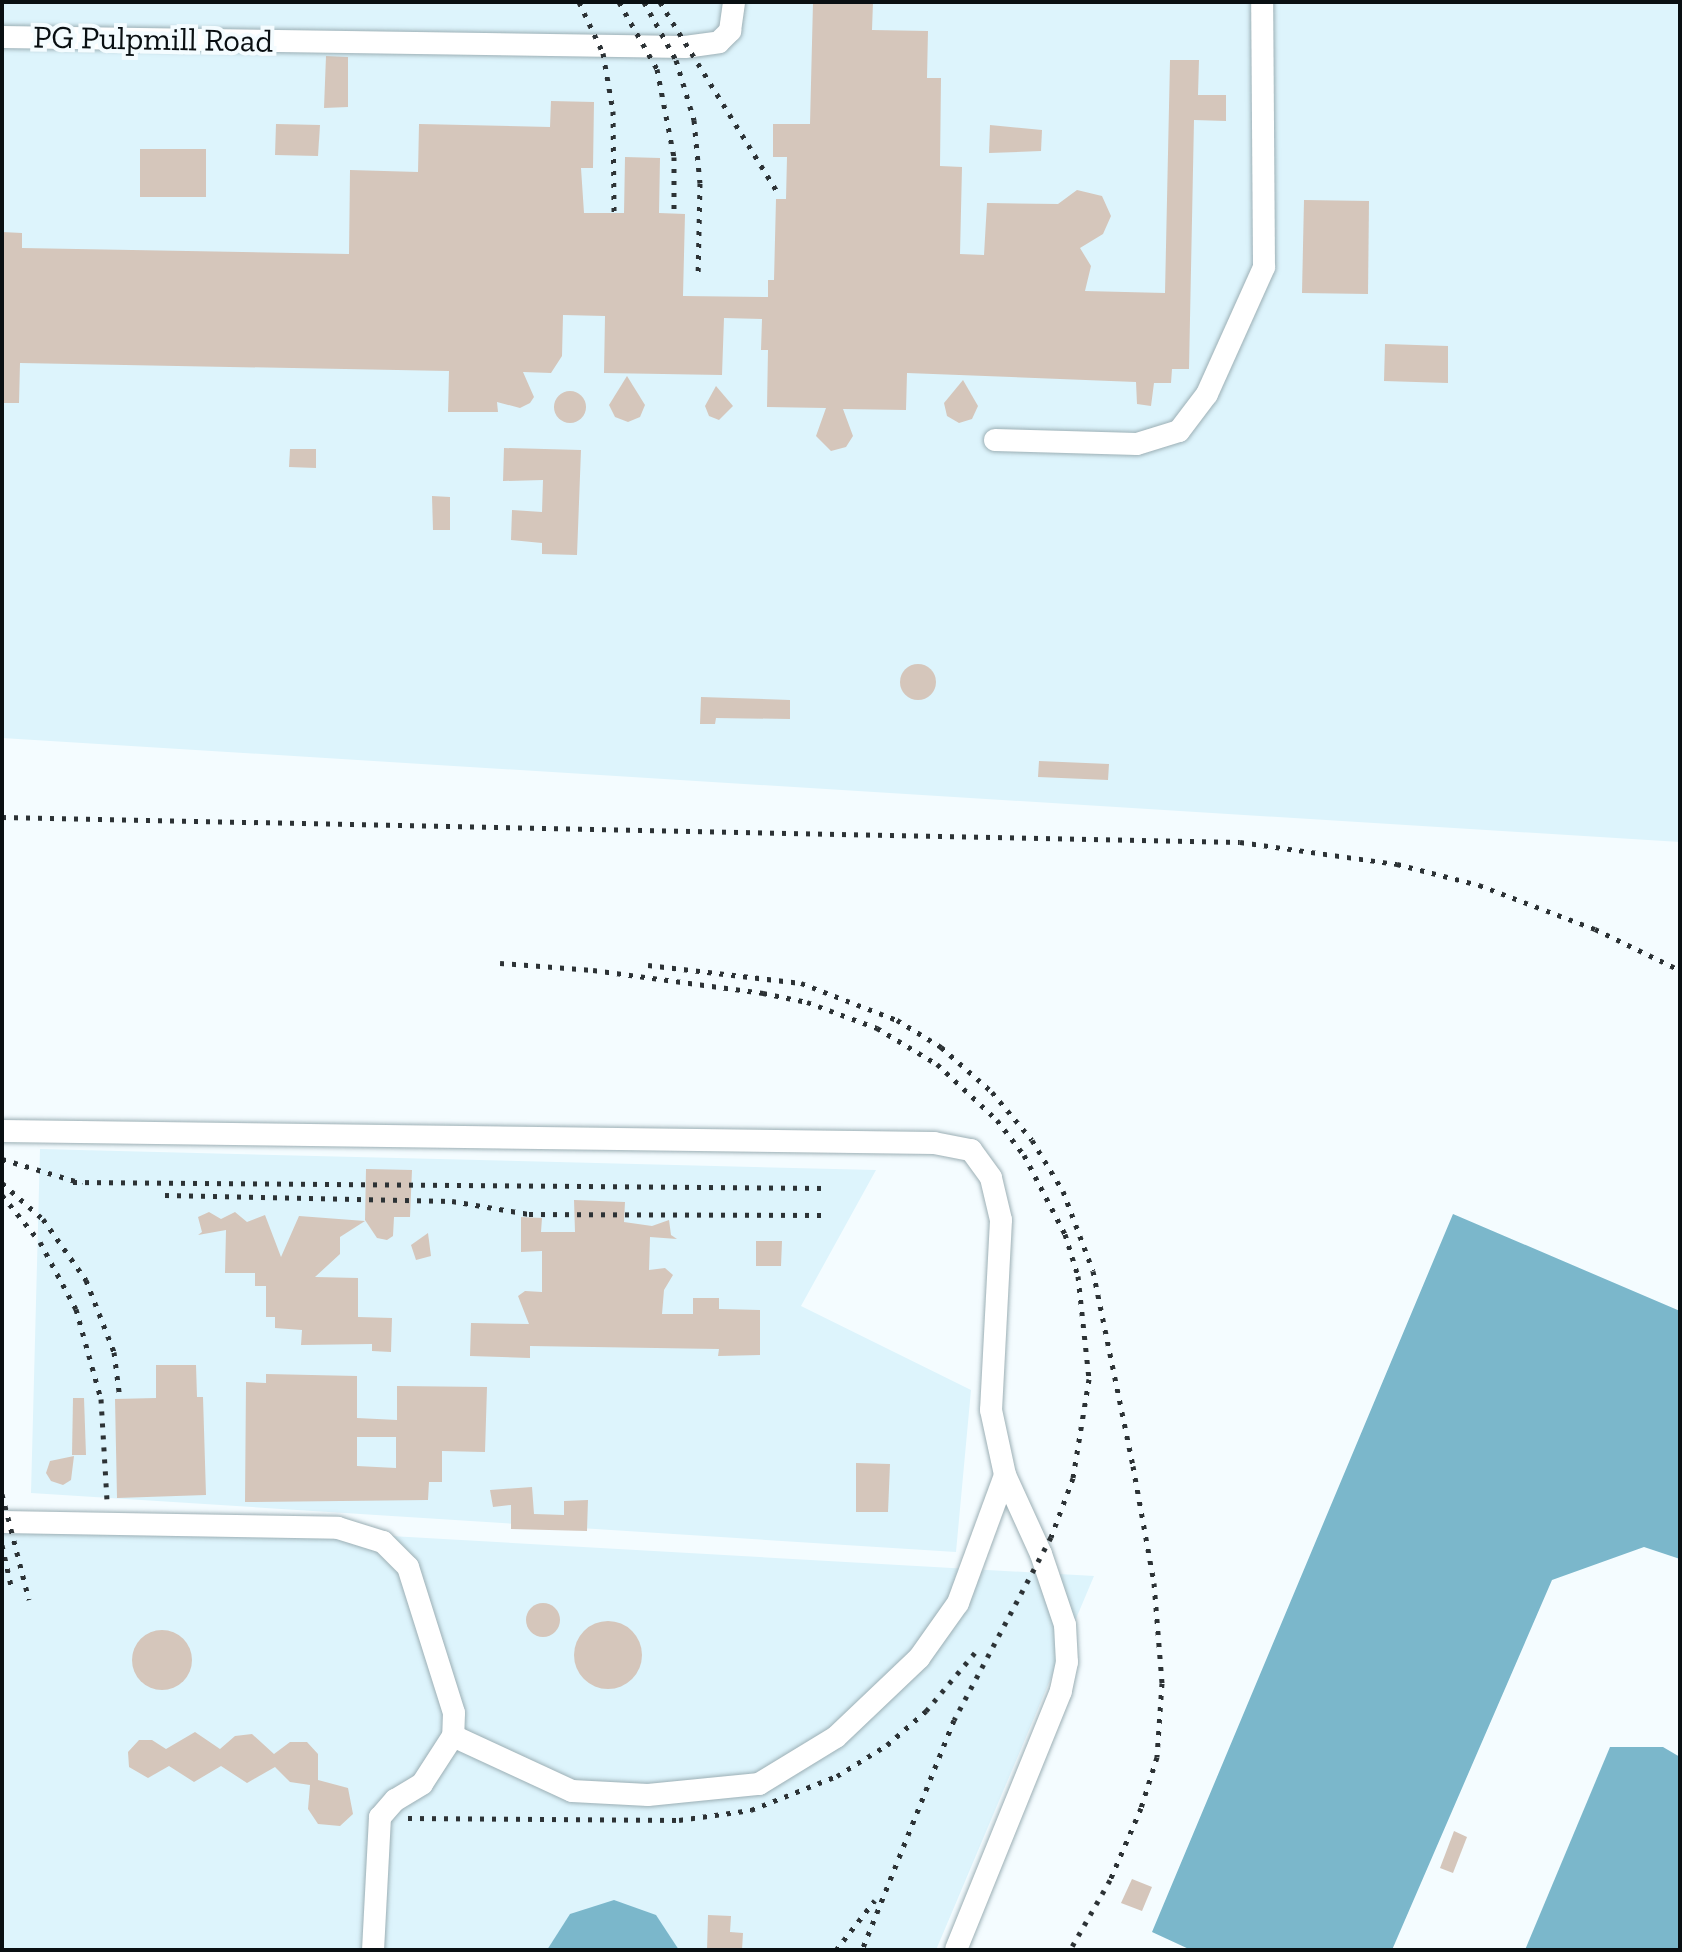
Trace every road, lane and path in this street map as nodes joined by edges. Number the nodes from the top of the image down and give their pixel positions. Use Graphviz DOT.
graph roads {
  1 [pos="734,2"];
  2 [pos="1262,2"];
  3 [pos="2,37"];
  4 [pos="995,440"];
  5 [pos="2,1131"];
  6 [pos="1005,1475"];
  7 [pos="2,1522"];
  8 [pos="453,1736"];
  9 [pos="373,1950"];
  10 [pos="956,1950"];
  1 -- 3 [label="street, PG Pulpmill Road"];
  2 -- 4 [label="street"];
  5 -- 6 [label="street"];
  6 -- 8 [label="street"];
  6 -- 10 [label="street"];
  7 -- 8 [label="street"];
  8 -- 9 [label="street"];
}
